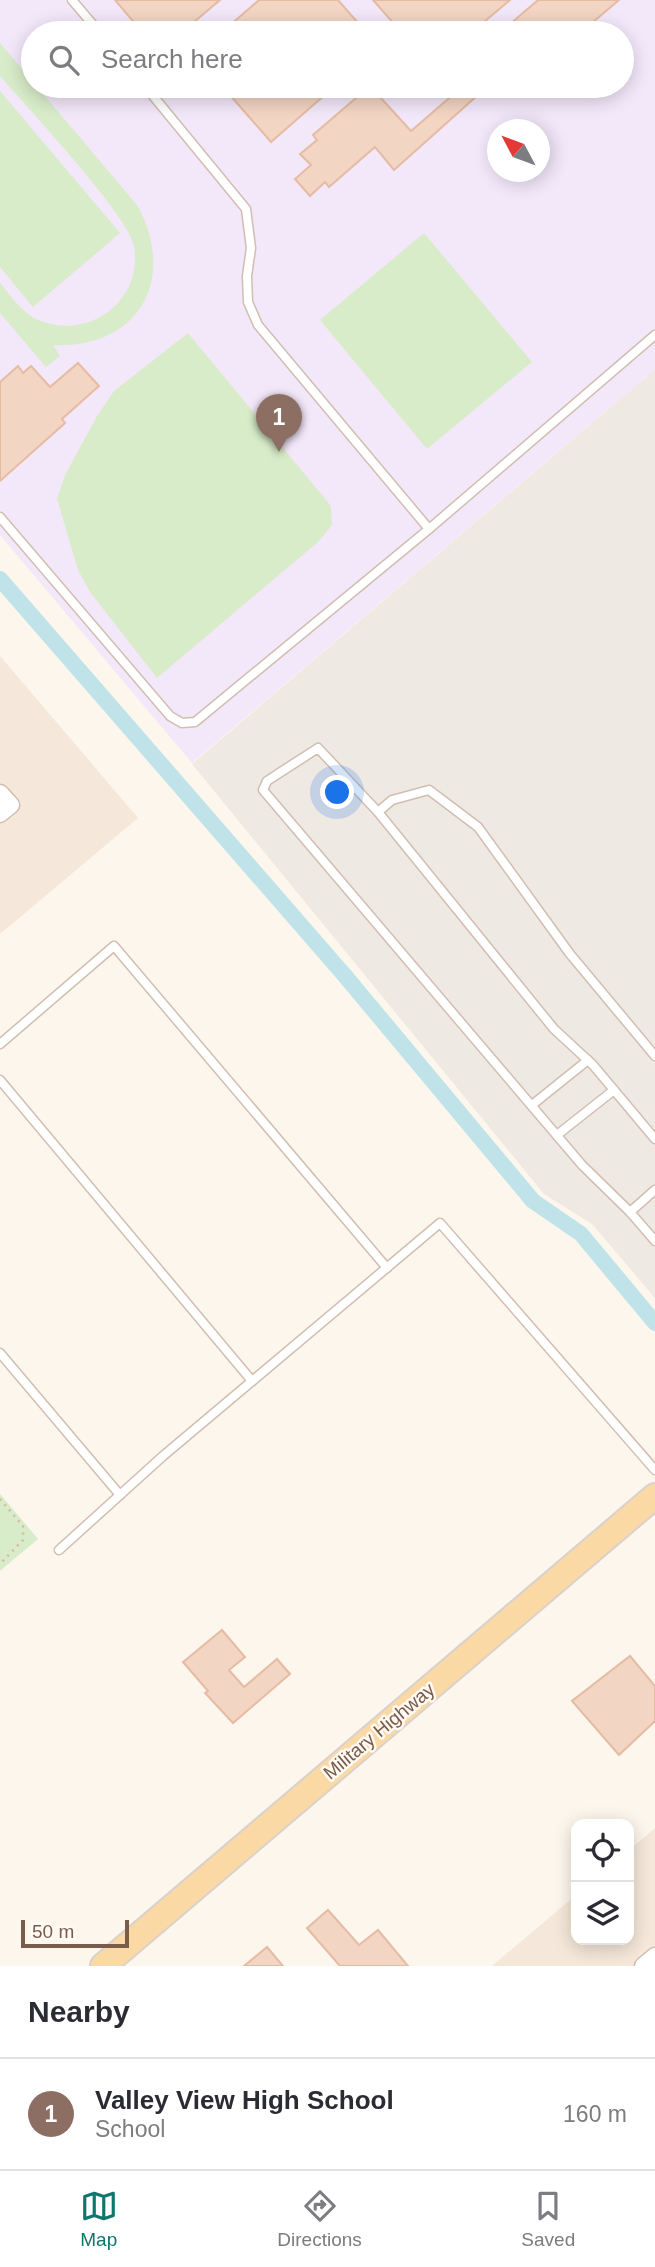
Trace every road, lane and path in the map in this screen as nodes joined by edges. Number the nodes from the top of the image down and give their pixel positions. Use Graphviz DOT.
graph roads {
  1 [pos="72,0"];
  2 [pos="90,21"];
  3 [pos="155,98"];
  4 [pos="655,335"];
  5 [pos="0,517"];
  6 [pos="429,529"];
  7 [pos="378,812"];
  8 [pos="0,1044"];
  9 [pos="655,1056"];
  10 [pos="588,1060"];
  11 [pos="0,1080"];
  12 [pos="614,1090"];
  13 [pos="531,1105"];
  14 [pos="557,1135"];
  15 [pos="655,1139"];
  16 [pos="655,1190"];
  17 [pos="630,1212"];
  18 [pos="655,1241"];
  19 [pos="387,1268"];
  20 [pos="0,1353"];
  21 [pos="252,1381"];
  22 [pos="655,1469"];
  23 [pos="120,1495"];
  24 [pos="655,1496"];
  25 [pos="0,1499"];
  26 [pos="59,1550"];
  27 [pos="0,1564"];
  28 [pos="655,1956"];
  29 [pos="103,1966"];
  30 [pos="643,1966"];
  1 -- 2 [label="lane"];
  3 -- 6 [label="lane"];
  4 -- 6 [label="lane"];
  5 -- 6 [label="lane"];
  7 -- 9 [label="lane"];
  7 -- 10 [label="lane"];
  7 -- 13 [label="lane"];
  8 -- 19 [label="lane"];
  10 -- 12 [label="lane"];
  10 -- 13 [label="lane"];
  11 -- 21 [label="lane"];
  12 -- 14 [label="lane"];
  12 -- 15 [label="lane"];
  13 -- 14 [label="lane"];
  14 -- 17 [label="lane"];
  16 -- 17 [label="lane"];
  17 -- 18 [label="lane"];
  19 -- 21 [label="lane"];
  19 -- 22 [label="lane"];
  20 -- 23 [label="lane"];
  21 -- 23 [label="lane"];
  23 -- 26 [label="lane"];
  24 -- 29 [label="main road, Military Highway"];
  25 -- 27 [label="path"];
  28 -- 30 [label="street"];
}
